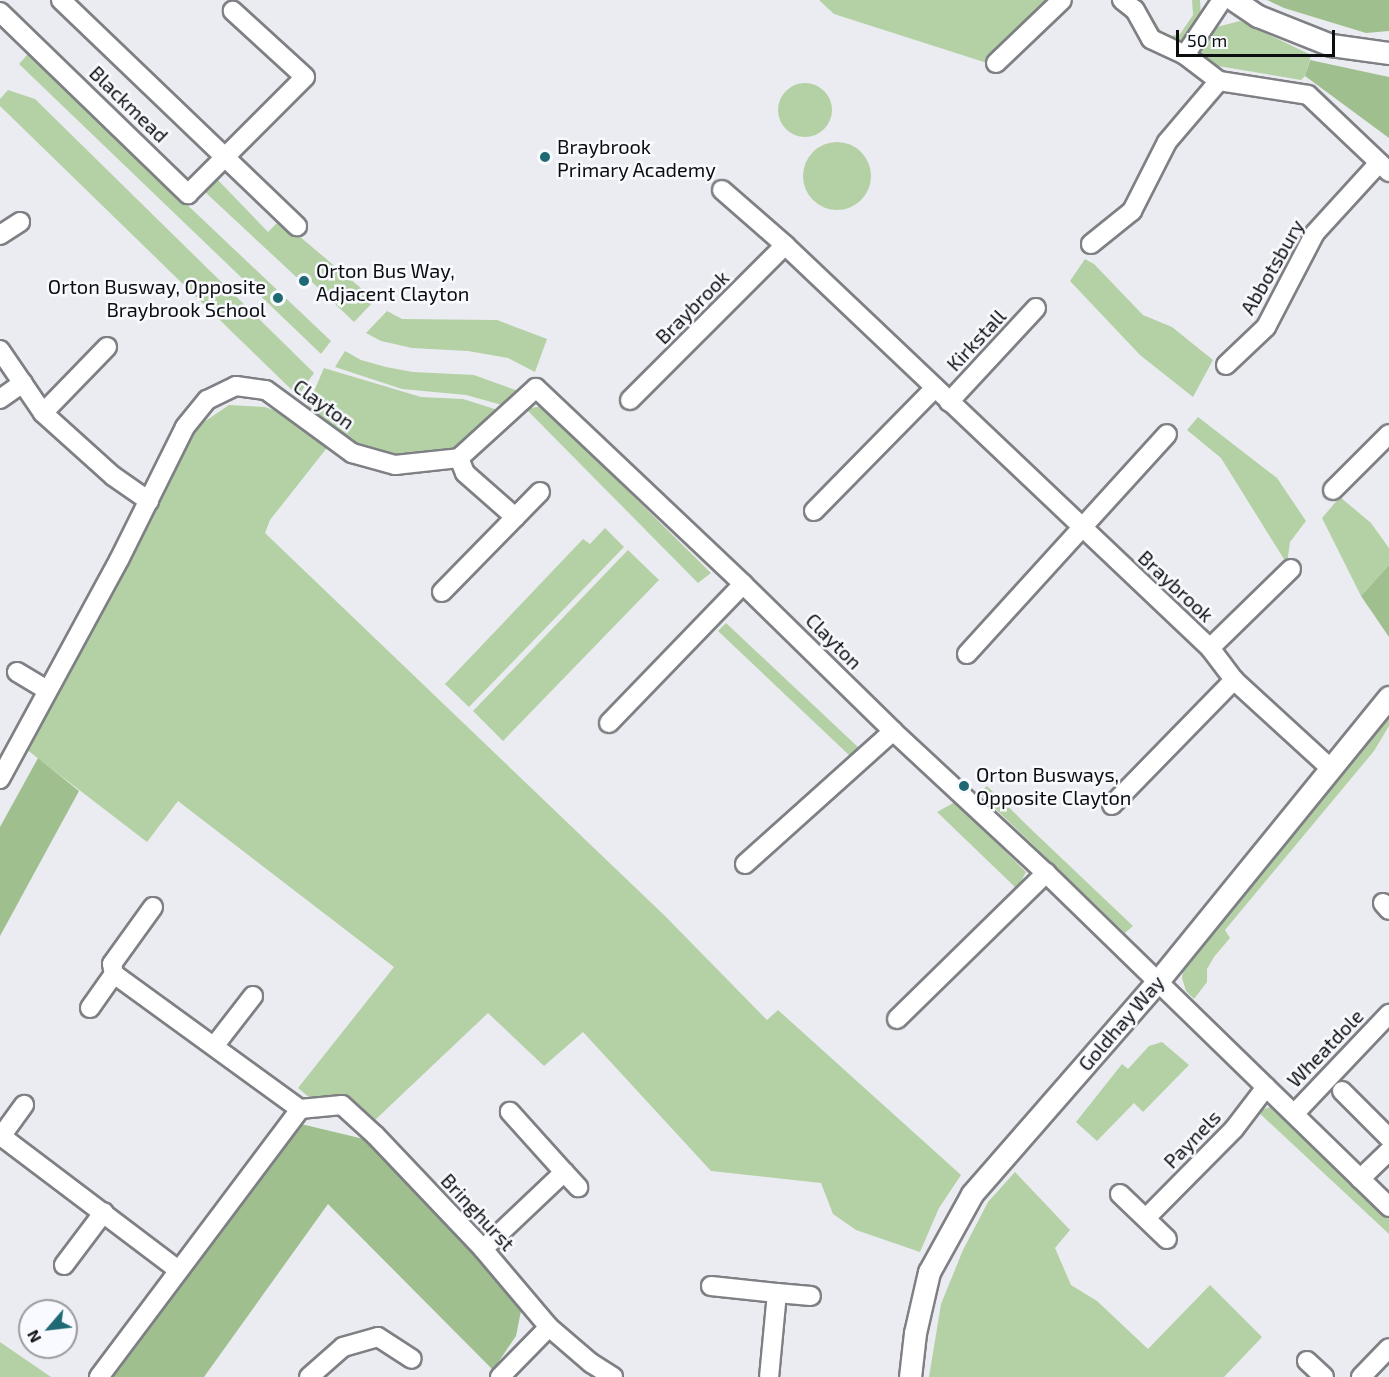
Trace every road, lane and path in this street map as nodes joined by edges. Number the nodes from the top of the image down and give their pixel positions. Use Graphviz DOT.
graph roads {
  1 [pos="61,0"];
  2 [pos="1062,0"];
  3 [pos="1122,0"];
  4 [pos="1222,0"];
  5 [pos="1234,0"];
  6 [pos="233,11"];
  7 [pos="0,12"];
  8 [pos="1389,53"];
  9 [pos="1185,55"];
  10 [pos="996,63"];
  11 [pos="1219,81"];
  12 [pos="224,156"];
  13 [pos="1384,167"];
  14 [pos="722,190"];
  15 [pos="20,222"];
  16 [pos="297,226"];
  17 [pos="0,235"];
  18 [pos="785,244"];
  19 [pos="1091,244"];
  20 [pos="1036,308"];
  21 [pos="106,347"];
  22 [pos="0,350"];
  23 [pos="1226,364"];
  24 [pos="23,383"];
  25 [pos="934,389"];
  26 [pos="0,399"];
  27 [pos="630,400"];
  28 [pos="949,402"];
  29 [pos="43,413"];
  30 [pos="1167,434"];
  31 [pos="1389,434"];
  32 [pos="459,458"];
  33 [pos="1333,490"];
  34 [pos="540,492"];
  35 [pos="149,501"];
  36 [pos="814,511"];
  37 [pos="515,517"];
  38 [pos="1083,529"];
  39 [pos="1291,569"];
  40 [pos="743,584"];
  41 [pos="442,592"];
  42 [pos="1210,648"];
  43 [pos="967,654"];
  44 [pos="17,672"];
  45 [pos="1234,680"];
  46 [pos="47,690"];
  47 [pos="1389,697"];
  48 [pos="609,723"];
  49 [pos="893,731"];
  50 [pos="1331,769"];
  51 [pos="0,779"];
  52 [pos="1112,805"];
  53 [pos="745,864"];
  54 [pos="1046,873"];
  55 [pos="153,907"];
  56 [pos="114,974"];
  57 [pos="1158,981"];
  58 [pos="253,996"];
  59 [pos="90,1008"];
  60 [pos="1389,1014"];
  61 [pos="897,1020"];
  62 [pos="215,1046"];
  63 [pos="1266,1087"];
  64 [pos="1342,1091"];
  65 [pos="24,1105"];
  66 [pos="300,1109"];
  67 [pos="510,1112"];
  68 [pos="1294,1113"];
  69 [pos="1,1137"];
  70 [pos="1389,1138"];
  71 [pos="1389,1151"];
  72 [pos="564,1173"];
  73 [pos="1360,1179"];
  74 [pos="578,1187"];
  75 [pos="1120,1194"];
  76 [pos="1389,1207"];
  77 [pos="104,1212"];
  78 [pos="1146,1218"];
  79 [pos="1167,1239"];
  80 [pos="483,1249"];
  81 [pos="64,1265"];
  82 [pos="178,1270"];
  83 [pos="711,1286"];
  84 [pos="777,1293"];
  85 [pos="811,1296"];
  86 [pos="549,1327"];
  87 [pos="1389,1348"];
  88 [pos="411,1359"];
  89 [pos="1307,1361"];
  90 [pos="99,1377"];
  91 [pos="309,1377"];
  92 [pos="500,1377"];
  93 [pos="613,1377"];
  94 [pos="769,1377"];
  95 [pos="910,1377"];
  96 [pos="1324,1377"];
  97 [pos="1361,1377"];
  1 -- 12 [label="street, Blackmead"];
  2 -- 10 [label="street"];
  3 -- 9 [label="street, Abbotsbury"];
  4 -- 9 [label="street"];
  5 -- 8 [label="street"];
  6 -- 12 [label="street, Blackmead"];
  7 -- 12 [label="street, Blackmead"];
  9 -- 11 [label="street, Abbotsbury"];
  11 -- 13 [label="street, Abbotsbury"];
  11 -- 19 [label="street"];
  12 -- 16 [label="street, Blackmead"];
  13 -- 23 [label="street, Abbotsbury"];
  14 -- 18 [label="street, Braybrook"];
  15 -- 17 [label="street"];
  18 -- 25 [label="street, Braybrook"];
  18 -- 27 [label="street, Braybrook"];
  20 -- 28 [label="street, Kirkstall"];
  21 -- 29 [label="street"];
  22 -- 24 [label="street"];
  24 -- 26 [label="street"];
  24 -- 29 [label="street"];
  25 -- 28 [label="street, Braybrook"];
  25 -- 36 [label="street"];
  28 -- 38 [label="street, Braybrook"];
  29 -- 35 [label="street"];
  30 -- 38 [label="street"];
  31 -- 33 [label="street"];
  32 -- 35 [label="street, Clayton"];
  32 -- 37 [label="street"];
  32 -- 40 [label="street, Clayton"];
  34 -- 37 [label="street"];
  35 -- 46 [label="street, Clayton"];
  37 -- 41 [label="street"];
  38 -- 42 [label="street, Braybrook"];
  38 -- 43 [label="street"];
  39 -- 42 [label="street"];
  40 -- 48 [label="street"];
  40 -- 49 [label="street, Clayton"];
  42 -- 45 [label="street, Braybrook"];
  44 -- 46 [label="street"];
  45 -- 50 [label="street, Braybrook"];
  45 -- 52 [label="street"];
  46 -- 51 [label="street, Clayton"];
  47 -- 50 [label="street, Goldhay Way"];
  49 -- 53 [label="street"];
  49 -- 54 [label="street, Clayton"];
  50 -- 57 [label="street, Goldhay Way"];
  54 -- 57 [label="street, Clayton"];
  54 -- 61 [label="street"];
  55 -- 56 [label="street"];
  56 -- 59 [label="street"];
  56 -- 62 [label="street"];
  57 -- 63 [label="street"];
  57 -- 95 [label="street, Goldhay Way"];
  58 -- 62 [label="street"];
  60 -- 68 [label="street, Wheatdole"];
  62 -- 66 [label="street"];
  63 -- 68 [label="street"];
  63 -- 78 [label="street, Paynels"];
  64 -- 70 [label="street"];
  65 -- 69 [label="street"];
  66 -- 80 [label="street, Bringhurst"];
  66 -- 82 [label="street"];
  67 -- 72 [label="street"];
  68 -- 73 [label="street"];
  69 -- 77 [label="street"];
  71 -- 73 [label="street"];
  72 -- 74 [label="street"];
  72 -- 80 [label="street"];
  73 -- 76 [label="street"];
  75 -- 78 [label="street"];
  77 -- 81 [label="street"];
  77 -- 82 [label="street"];
  78 -- 79 [label="street"];
  80 -- 86 [label="street, Bringhurst"];
  82 -- 90 [label="street"];
  83 -- 84 [label="street"];
  84 -- 85 [label="street"];
  84 -- 94 [label="street"];
  86 -- 92 [label="street"];
  86 -- 93 [label="street, Bringhurst"];
  87 -- 97 [label="street"];
  88 -- 91 [label="street"];
  89 -- 96 [label="street"];
}
